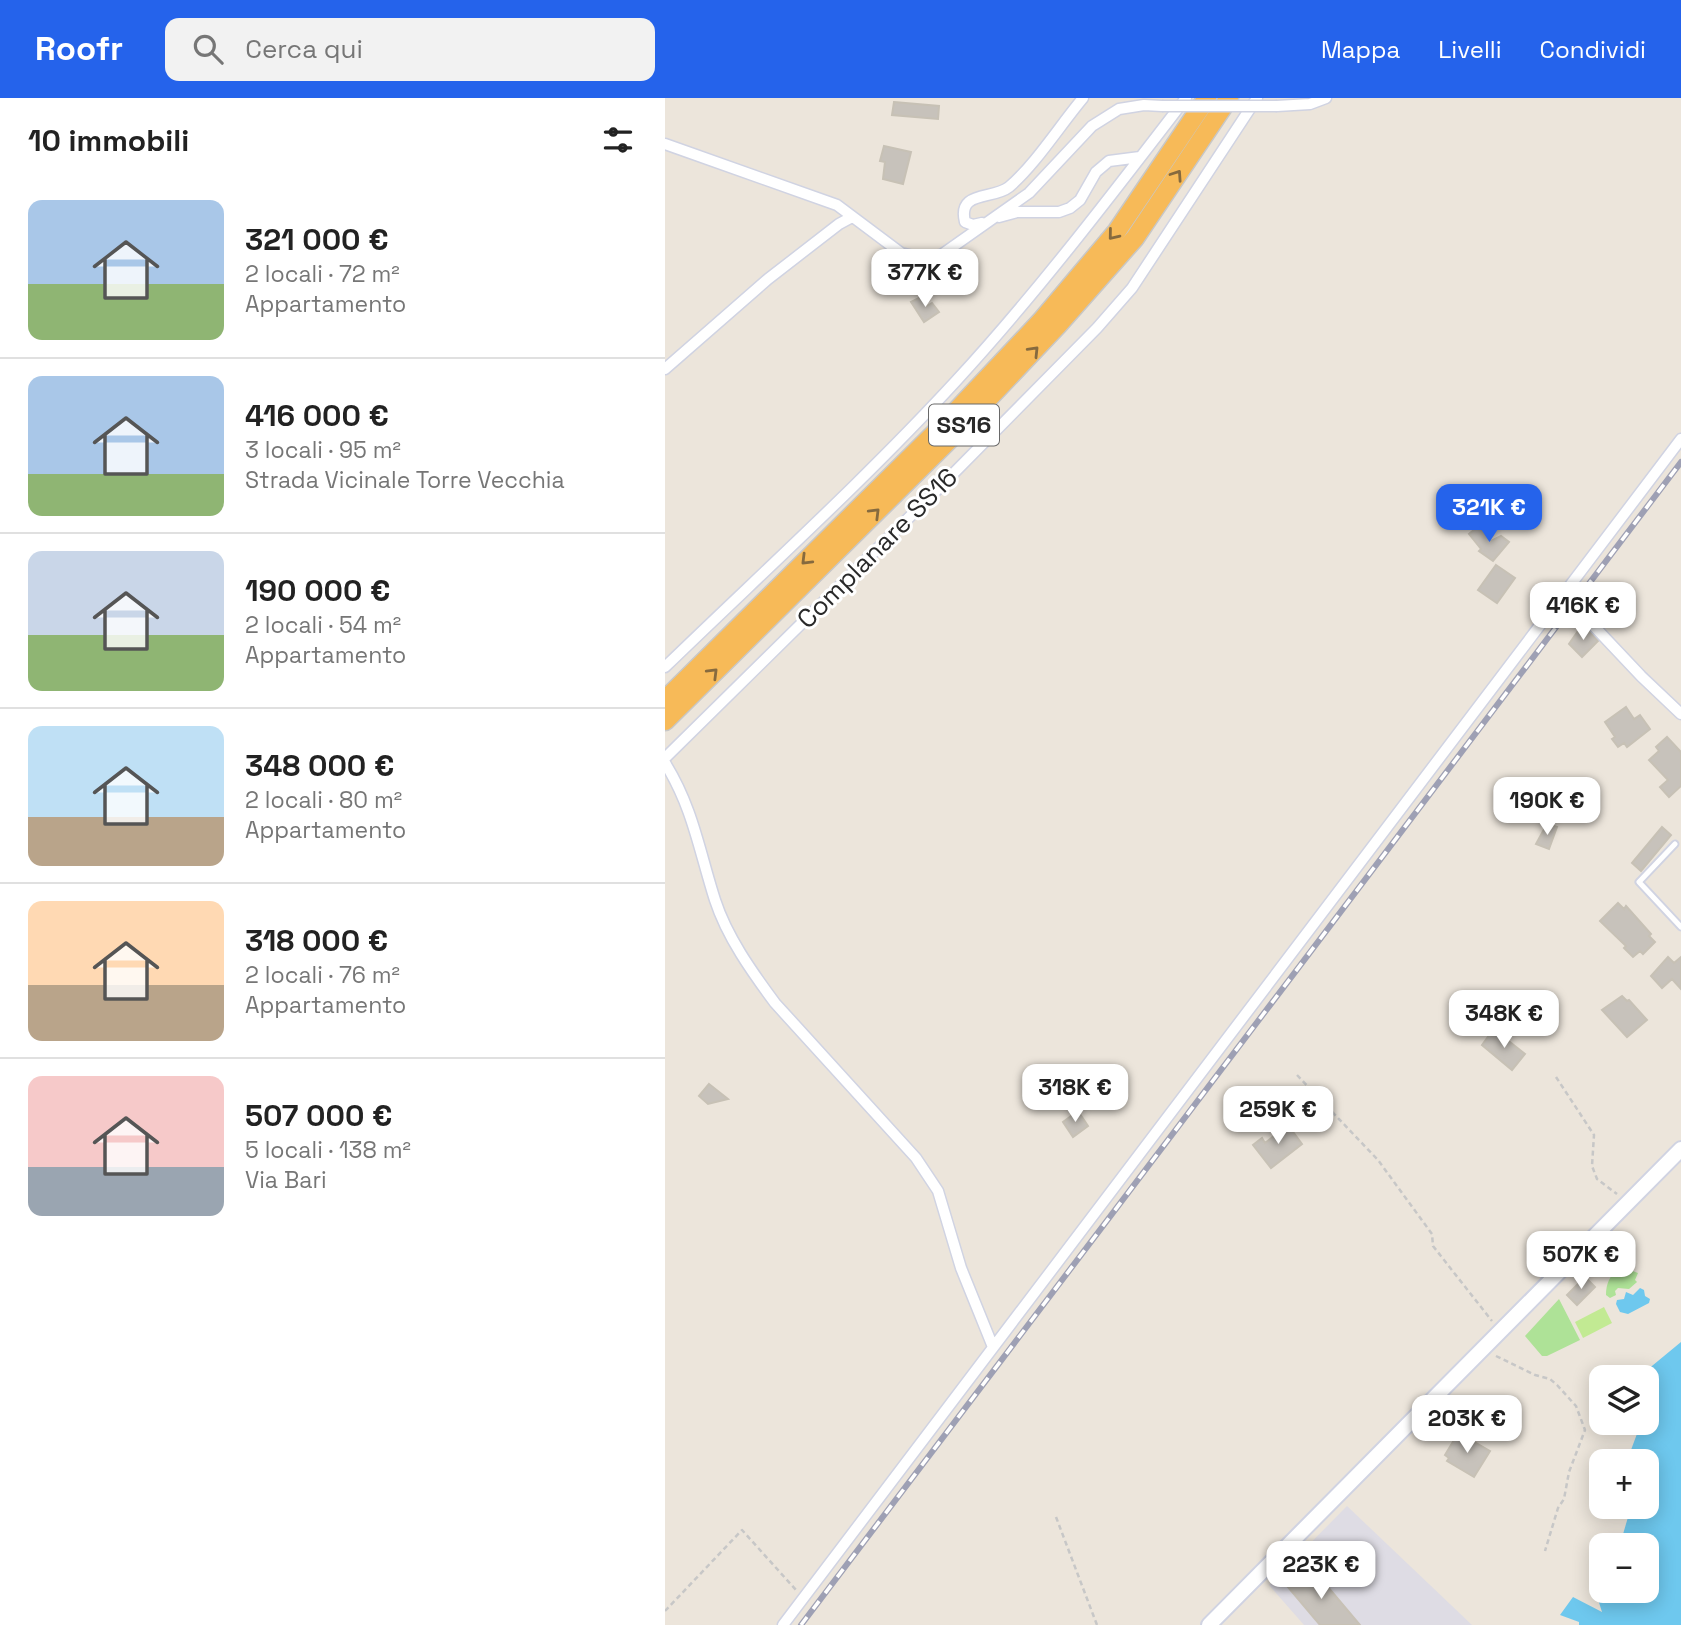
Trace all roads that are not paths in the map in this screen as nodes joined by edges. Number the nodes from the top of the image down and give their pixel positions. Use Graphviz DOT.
graph roads {
  1 [pos="1083,98"];
  2 [pos="1186,98"];
  3 [pos="1207,98"];
  4 [pos="1229,98"];
  5 [pos="1257,98"];
  6 [pos="1326,98"];
  7 [pos="665,144"];
  8 [pos="1140,157"];
  9 [pos="852,217"];
  10 [pos="986,222"];
  11 [pos="665,369"];
  12 [pos="1681,439"];
  13 [pos="1590,622"];
  14 [pos="665,667"];
  15 [pos="665,700"];
  16 [pos="1681,714"];
  17 [pos="665,722"];
  18 [pos="665,760"];
  19 [pos="1675,844"];
  20 [pos="1681,927"];
  21 [pos="1681,1149"];
  22 [pos="993,1346"];
  23 [pos="783,1625"];
  24 [pos="1209,1625"];
  1 -- 10 [label="street"];
  2 -- 8 [label="street"];
  3 -- 15 [label="highway, SS16, one-way"];
  17 -- 4 [label="highway, SS16, one-way"];
  5 -- 18 [label="street, Complanare SS16"];
  6 -- 10 [label="street, bridge"];
  7 -- 9 [label="street"];
  8 -- 10 [label="street"];
  8 -- 14 [label="street"];
  9 -- 10 [label="street"];
  9 -- 11 [label="street"];
  12 -- 22 [label="street"];
  13 -- 16 [label="street"];
  18 -- 22 [label="street"];
  19 -- 20 [label="lane"];
  21 -- 24 [label="main road"];
  22 -- 23 [label="street"];
}
